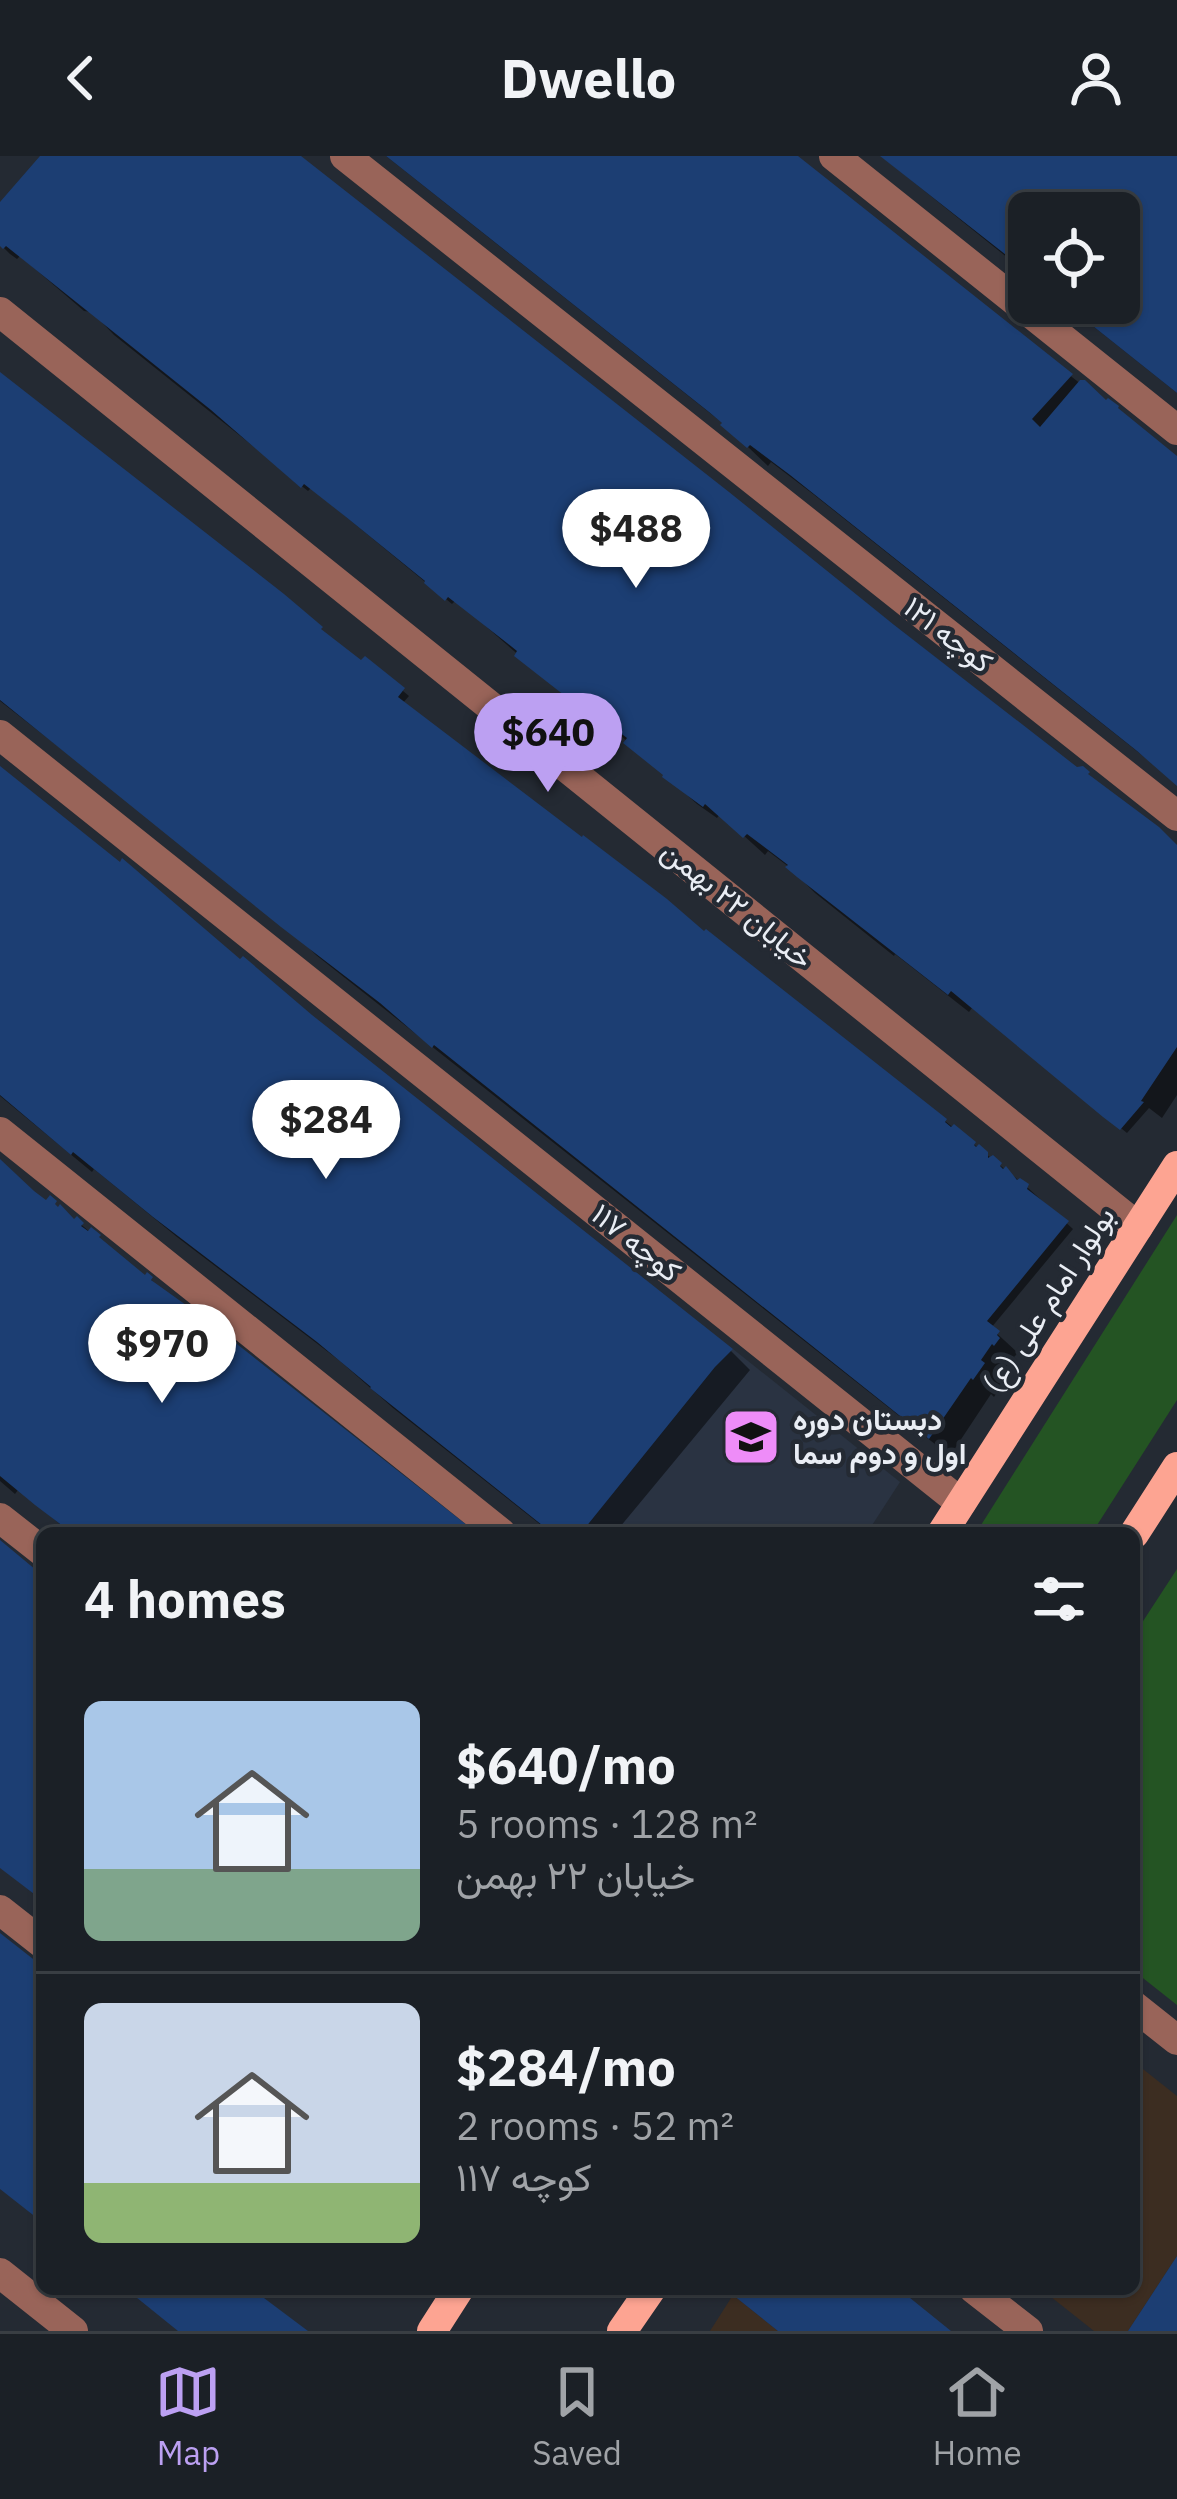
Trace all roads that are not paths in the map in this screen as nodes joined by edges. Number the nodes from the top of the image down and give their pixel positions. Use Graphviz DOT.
graph roads {
  1 [pos="345,156"];
  2 [pos="834,156"];
  3 [pos="0,311"];
  4 [pos="1177,430"];
  5 [pos="0,735"];
  6 [pos="1177,816"];
  7 [pos="0,1132"];
  8 [pos="1177,1166"];
  9 [pos="1138,1227"];
  10 [pos="1176,1471"];
  11 [pos="961,1503"];
  12 [pos="0,1518"];
  13 [pos="494,1527"];
  14 [pos="946,1527"];
  15 [pos="1139,1527"];
  16 [pos="36,1546"];
  17 [pos="0,1910"];
  18 [pos="36,1938"];
  19 [pos="1140,2011"];
  20 [pos="1177,2040"];
  21 [pos="0,2273"];
  22 [pos="455,2295"];
  23 [pos="647,2295"];
  24 [pos="982,2295"];
  25 [pos="74,2331"];
  26 [pos="432,2331"];
  27 [pos="622,2331"];
  28 [pos="1028,2331"];
  1 -- 6 [label="street, کوچه ۱۲۱"];
  2 -- 4 [label="street"];
  3 -- 9 [label="street, خیابان ۲۲ بهمن"];
  5 -- 11 [label="street, کوچه ۱۱۷"];
  7 -- 13 [label="street"];
  8 -- 9 [label="main road, بولوار امام علی (ع)"];
  9 -- 11 [label="main road, بولوار امام علی (ع)"];
  10 -- 15 [label="main road"];
  11 -- 14 [label="main road, بولوار امام علی (ع)"];
  12 -- 16 [label="street"];
  17 -- 18 [label="street"];
  19 -- 20 [label="street"];
  21 -- 25 [label="street"];
  22 -- 26 [label="main road"];
  23 -- 27 [label="main road"];
  24 -- 28 [label="street"];
}
